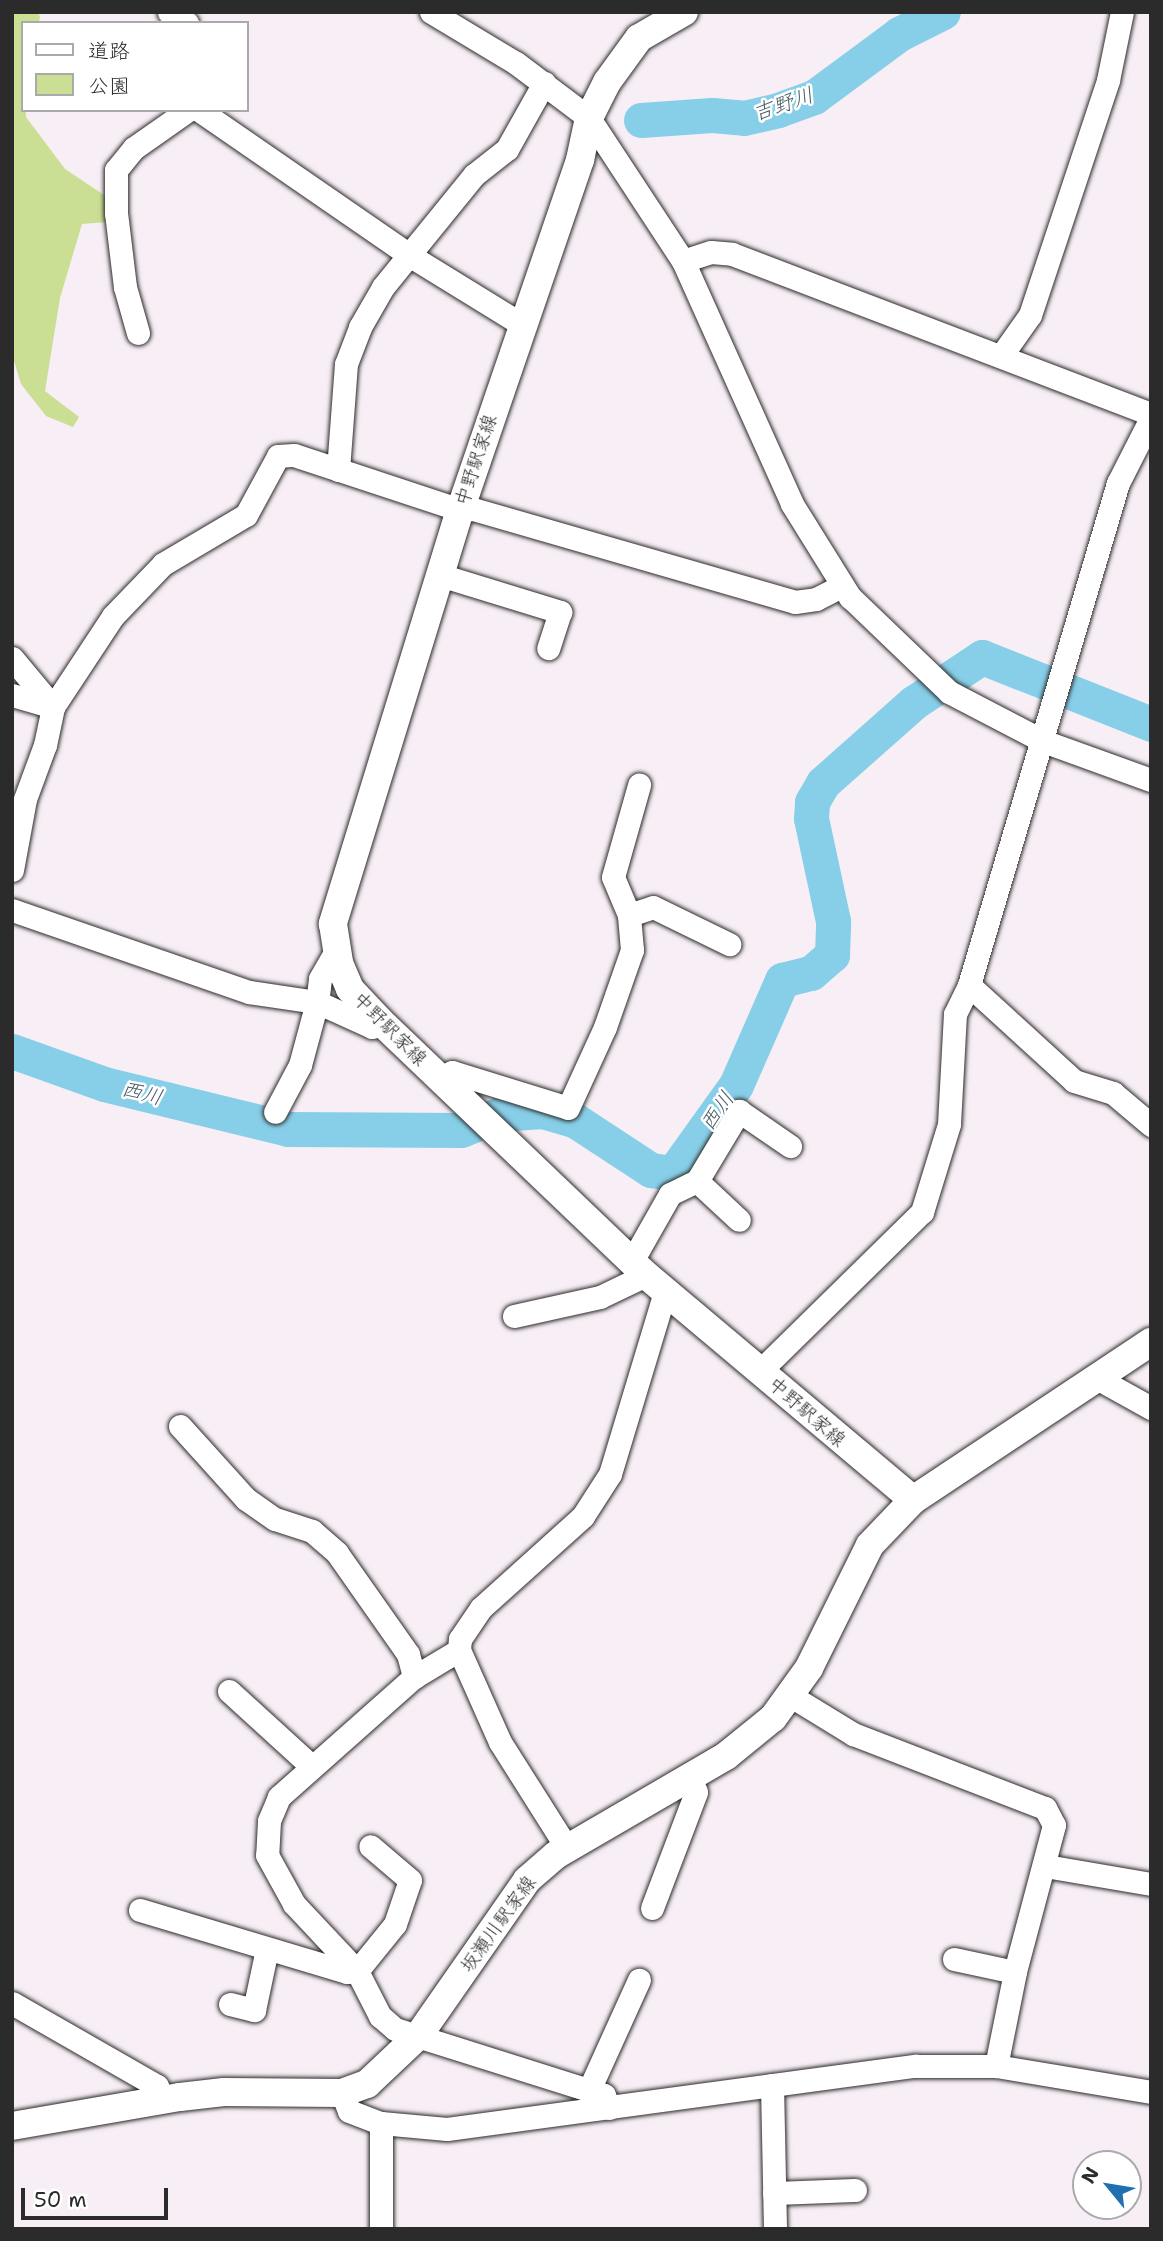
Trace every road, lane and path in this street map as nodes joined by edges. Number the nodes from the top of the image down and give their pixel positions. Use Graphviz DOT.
graph roads {
  1 [pos="431,12"];
  2 [pos="684,12"];
  3 [pos="1122,12"];
  4 [pos="544,83"];
  5 [pos="185,112"];
  6 [pos="202,112"];
  7 [pos="589,118"];
  8 [pos="408,255"];
  9 [pos="682,261"];
  10 [pos="521,324"];
  11 [pos="138,333"];
  12 [pos="1001,356"];
  13 [pos="1151,416"];
  14 [pos="338,470"];
  15 [pos="460,510"];
  16 [pos="440,575"];
  17 [pos="841,586"];
  18 [pos="548,648"];
  19 [pos="12,658"];
  20 [pos="12,695"];
  21 [pos="53,707"];
  22 [pos="1043,741"];
  23 [pos="1151,780"];
  24 [pos="639,785"];
  25 [pos="12,870"];
  26 [pos="12,910"];
  27 [pos="629,915"];
  28 [pos="729,944"];
  29 [pos="337,949"];
  30 [pos="969,985"];
  31 [pos="317,1002"];
  32 [pos="380,1021"];
  33 [pos="440,1079"];
  34 [pos="275,1112"];
  35 [pos="1151,1125"];
  36 [pos="790,1146"];
  37 [pos="697,1181"];
  38 [pos="739,1220"];
  39 [pos="648,1276"];
  40 [pos="514,1316"];
  41 [pos="1151,1342"];
  42 [pos="760,1371"];
  43 [pos="1095,1377"];
  44 [pos="1151,1408"];
  45 [pos="180,1426"];
  46 [pos="913,1500"];
  47 [pos="459,1650"];
  48 [pos="414,1677"];
  49 [pos="229,1691"];
  50 [pos="791,1696"];
  51 [pos="311,1766"];
  52 [pos="690,1777"];
  53 [pos="370,1846"];
  54 [pos="567,1848"];
  55 [pos="1046,1866"];
  56 [pos="1151,1884"];
  57 [pos="652,1908"];
  58 [pos="140,1910"];
  59 [pos="267,1949"];
  60 [pos="954,1959"];
  61 [pos="357,1970"];
  62 [pos="1015,1972"];
  63 [pos="639,1980"];
  64 [pos="12,2003"];
  65 [pos="230,2004"];
  66 [pos="419,2035"];
  67 [pos="996,2066"];
  68 [pos="772,2085"];
  69 [pos="589,2090"];
  70 [pos="1151,2092"];
  71 [pos="342,2093"];
  72 [pos="163,2100"];
  73 [pos="609,2108"];
  74 [pos="382,2123"];
  75 [pos="12,2126"];
  76 [pos="855,2190"];
  77 [pos="774,2193"];
  78 [pos="380,2229"];
  79 [pos="775,2229"];
  1 -- 4 [label="street"];
  2 -- 7 [label="main road, 中野駅家線"];
  3 -- 12 [label="street"];
  4 -- 7 [label="street"];
  4 -- 8 [label="street"];
  5 -- 11 [label="street"];
  6 -- 8 [label="street"];
  7 -- 9 [label="street"];
  7 -- 10 [label="main road, 中野駅家線"];
  8 -- 10 [label="street"];
  8 -- 14 [label="street"];
  9 -- 12 [label="street"];
  9 -- 17 [label="street"];
  10 -- 15 [label="main road, 中野駅家線"];
  12 -- 13 [label="street"];
  13 -- 22 [label="street"];
  14 -- 15 [label="street"];
  14 -- 21 [label="street"];
  15 -- 16 [label="main road, 中野駅家線"];
  15 -- 17 [label="street"];
  16 -- 18 [label="street"];
  16 -- 29 [label="main road, 中野駅家線"];
  17 -- 22 [label="street"];
  19 -- 21 [label="street"];
  20 -- 21 [label="street"];
  21 -- 25 [label="street"];
  22 -- 23 [label="street"];
  22 -- 30 [label="street"];
  24 -- 27 [label="street"];
  26 -- 31 [label="street"];
  27 -- 28 [label="street"];
  27 -- 33 [label="street"];
  29 -- 31 [label="street"];
  29 -- 32 [label="main road, 中野駅家線"];
  30 -- 35 [label="street"];
  30 -- 42 [label="street"];
  31 -- 32 [label="street"];
  31 -- 34 [label="street"];
  32 -- 33 [label="main road, 中野駅家線"];
  33 -- 39 [label="main road, 中野駅家線"];
  36 -- 37 [label="street"];
  37 -- 38 [label="street"];
  37 -- 39 [label="street"];
  39 -- 40 [label="street"];
  39 -- 42 [label="main road, 中野駅家線"];
  39 -- 47 [label="street"];
  41 -- 43 [label="main road"];
  42 -- 46 [label="main road, 中野駅家線"];
  43 -- 44 [label="street"];
  43 -- 46 [label="main road"];
  45 -- 48 [label="street"];
  46 -- 50 [label="main road, 坂瀬川駅家線"];
  47 -- 48 [label="street"];
  47 -- 54 [label="street"];
  48 -- 51 [label="street"];
  49 -- 51 [label="street"];
  50 -- 52 [label="main road, 坂瀬川駅家線"];
  50 -- 55 [label="street"];
  51 -- 61 [label="street"];
  52 -- 54 [label="main road, 坂瀬川駅家線"];
  52 -- 57 [label="street"];
  53 -- 61 [label="street"];
  54 -- 66 [label="main road, 坂瀬川駅家線"];
  55 -- 56 [label="street"];
  55 -- 62 [label="street"];
  58 -- 59 [label="street"];
  59 -- 61 [label="street"];
  59 -- 65 [label="street"];
  60 -- 62 [label="street"];
  61 -- 66 [label="street"];
  62 -- 67 [label="street"];
  63 -- 69 [label="street"];
  64 -- 72 [label="street"];
  66 -- 69 [label="street"];
  66 -- 71 [label="main road, 坂瀬川駅家線"];
  67 -- 68 [label="street"];
  67 -- 70 [label="street"];
  68 -- 73 [label="street"];
  68 -- 77 [label="street"];
  69 -- 73 [label="street"];
  71 -- 72 [label="main road, 坂瀬川駅家線"];
  71 -- 74 [label="street"];
  72 -- 75 [label="main road, 坂瀬川駅家線"];
  73 -- 74 [label="street"];
  74 -- 78 [label="street"];
  76 -- 77 [label="street"];
  77 -- 79 [label="street"];
}
